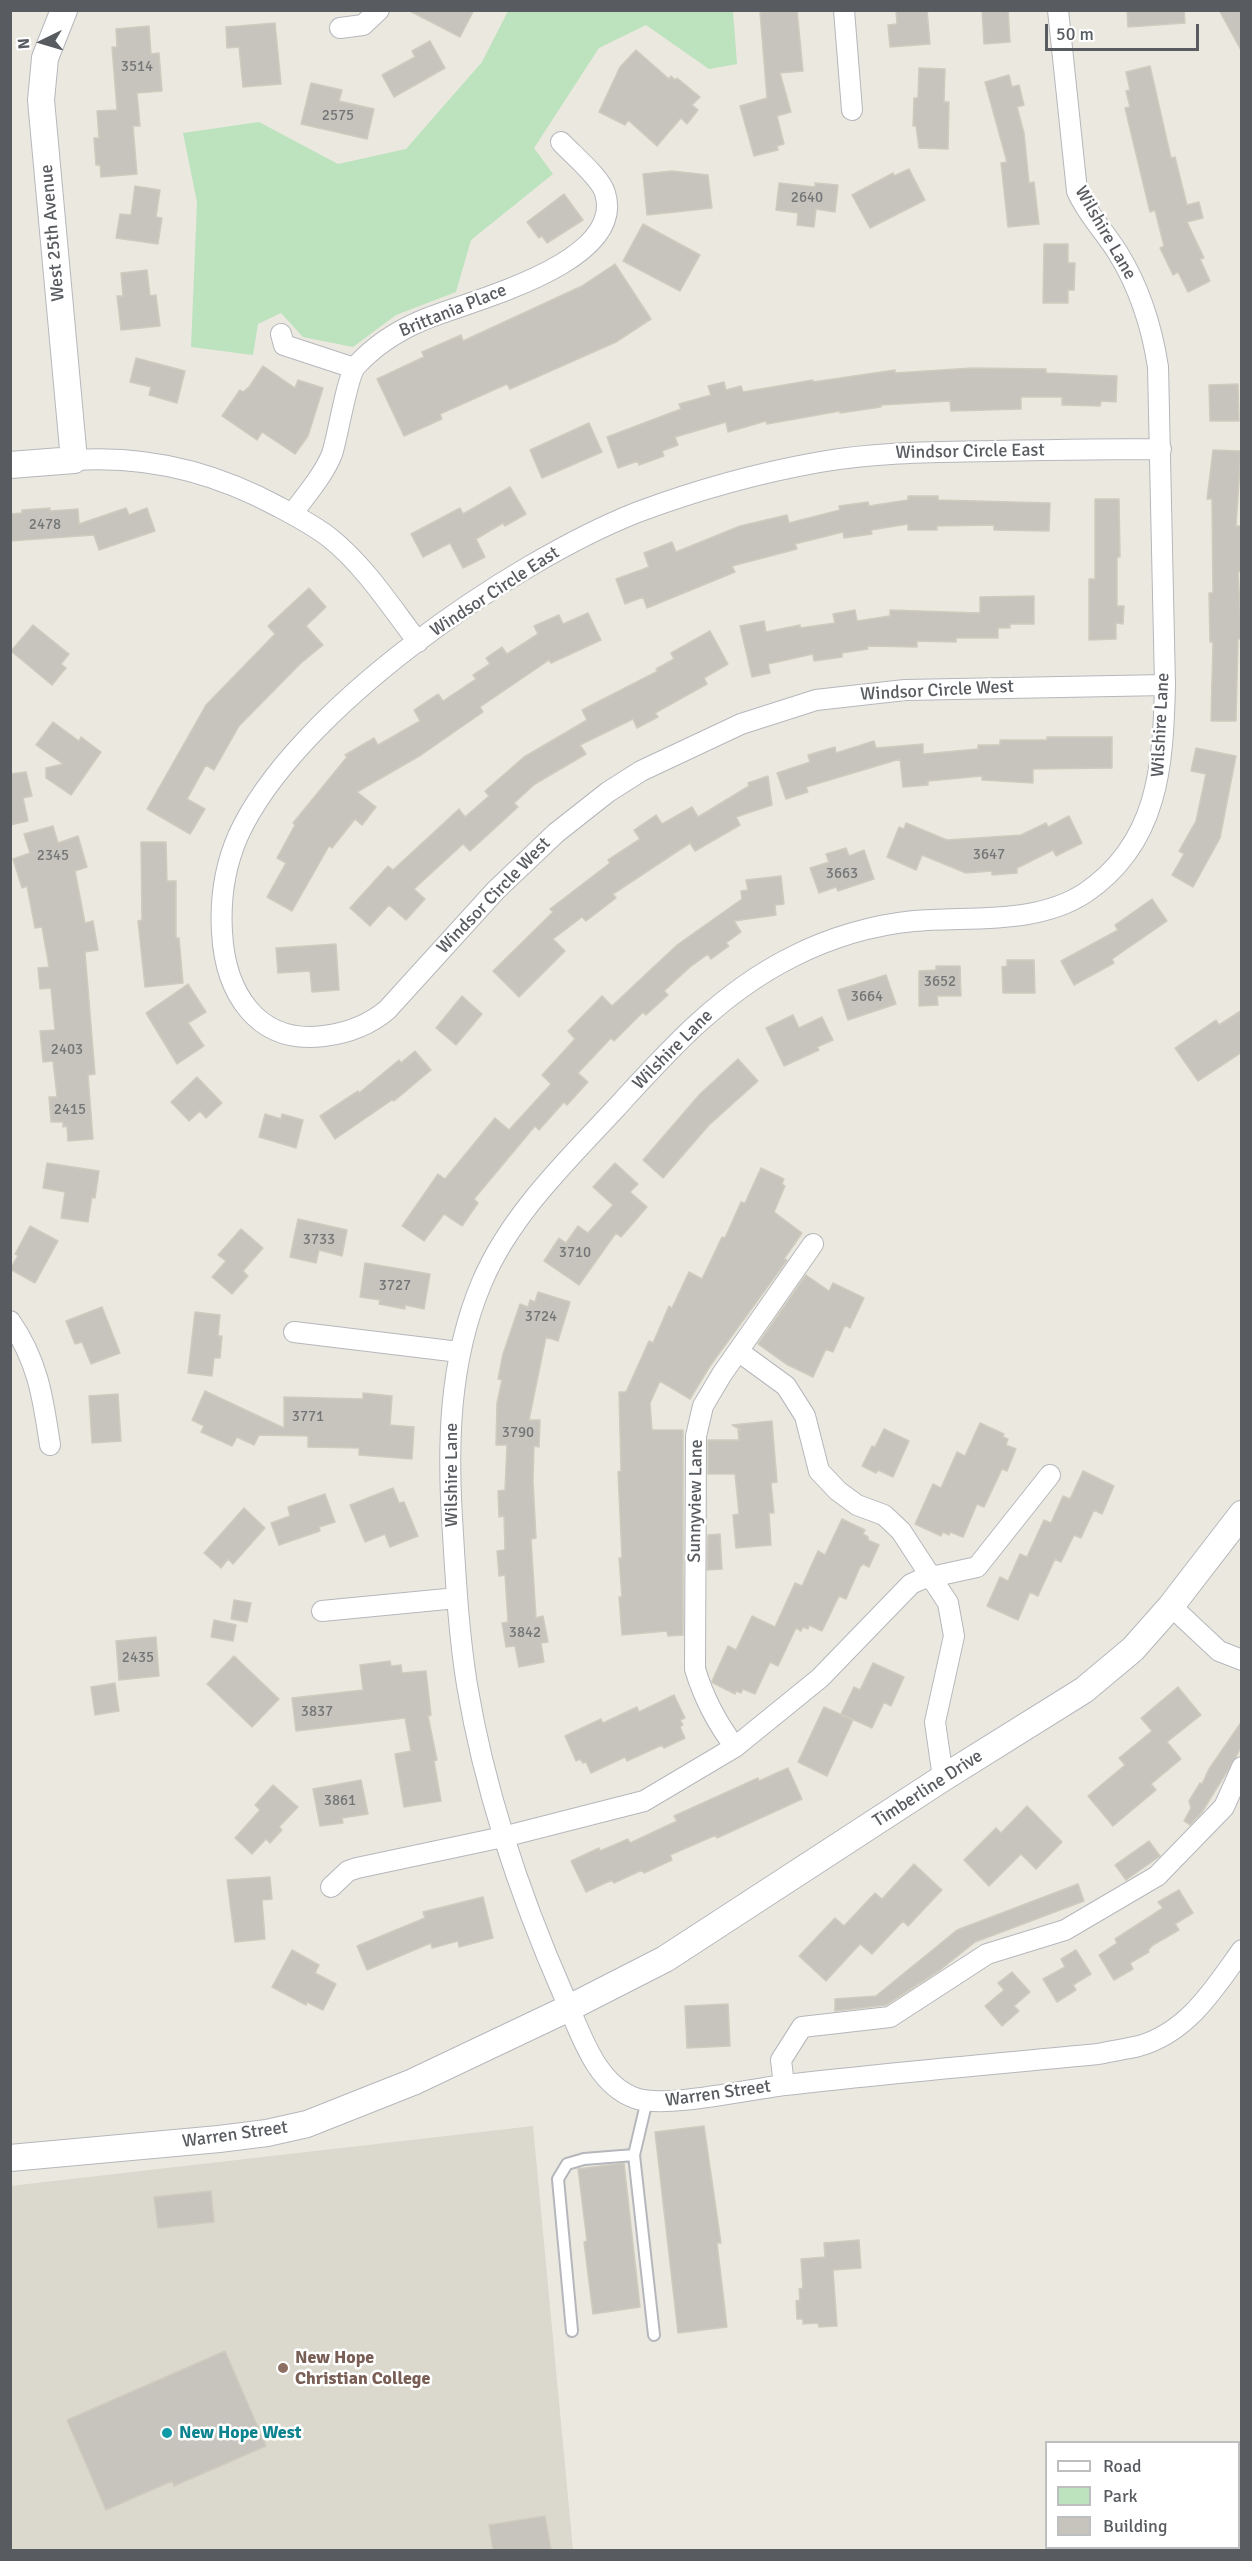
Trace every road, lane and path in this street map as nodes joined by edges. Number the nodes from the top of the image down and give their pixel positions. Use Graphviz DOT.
graph roads {
  1 [pos="64,10"];
  2 [pos="379,10"];
  3 [pos="844,10"];
  4 [pos="1058,10"];
  5 [pos="340,27"];
  6 [pos="852,110"];
  7 [pos="561,142"];
  8 [pos="281,334"];
  9 [pos="354,368"];
  10 [pos="1161,449"];
  11 [pos="74,460"];
  12 [pos="10,465"];
  13 [pos="292,514"];
  14 [pos="418,642"];
  15 [pos="1165,685"];
  16 [pos="387,1010"];
  17 [pos="813,1244"];
  18 [pos="10,1321"];
  19 [pos="294,1332"];
  20 [pos="738,1351"];
  21 [pos="459,1352"];
  22 [pos="50,1445"];
  23 [pos="1050,1475"];
  24 [pos="1242,1514"];
  25 [pos="930,1577"];
  26 [pos="457,1598"];
  27 [pos="1171,1606"];
  28 [pos="322,1611"];
  29 [pos="1242,1660"];
  30 [pos="735,1747"];
  31 [pos="1242,1767"];
  32 [pos="943,1778"];
  33 [pos="503,1836"];
  34 [pos="331,1887"];
  35 [pos="1242,1950"];
  36 [pos="569,2008"];
  37 [pos="784,2085"];
  38 [pos="647,2100"];
  39 [pos="634,2155"];
  40 [pos="10,2158"];
  41 [pos="572,2331"];
  42 [pos="654,2335"];
  1 -- 11 [label="street, West 25th Avenue"];
  2 -- 5 [label="street"];
  3 -- 6 [label="street"];
  4 -- 10 [label="street, Wilshire Lane"];
  7 -- 9 [label="street, Brittania Place"];
  8 -- 9 [label="street"];
  9 -- 13 [label="street"];
  10 -- 14 [label="street, Windsor Circle East"];
  10 -- 15 [label="street, Wilshire Lane"];
  11 -- 12 [label="street"];
  11 -- 13 [label="street"];
  13 -- 14 [label="street"];
  14 -- 16 [label="street, Windsor Circle East"];
  15 -- 16 [label="street, Windsor Circle West"];
  15 -- 21 [label="street, Wilshire Lane"];
  17 -- 20 [label="street, Sunnyview Lane"];
  18 -- 22 [label="street"];
  19 -- 21 [label="street"];
  20 -- 25 [label="street"];
  20 -- 30 [label="street, Sunnyview Lane"];
  21 -- 26 [label="street, Wilshire Lane"];
  23 -- 25 [label="street"];
  24 -- 27 [label="street, Timberline Drive"];
  25 -- 30 [label="street"];
  25 -- 32 [label="street"];
  26 -- 28 [label="street"];
  26 -- 33 [label="street, Wilshire Lane"];
  27 -- 29 [label="street"];
  27 -- 32 [label="street, Timberline Drive"];
  30 -- 33 [label="street"];
  31 -- 37 [label="street"];
  32 -- 36 [label="street, Timberline Drive"];
  33 -- 34 [label="street"];
  33 -- 36 [label="street, Wilshire Lane"];
  35 -- 37 [label="street, Warren Street"];
  36 -- 38 [label="street, Warren Street"];
  36 -- 40 [label="street, Warren Street"];
  37 -- 38 [label="street, Warren Street"];
  38 -- 39 [label="lane"];
  39 -- 41 [label="lane"];
  39 -- 42 [label="lane"];
}
